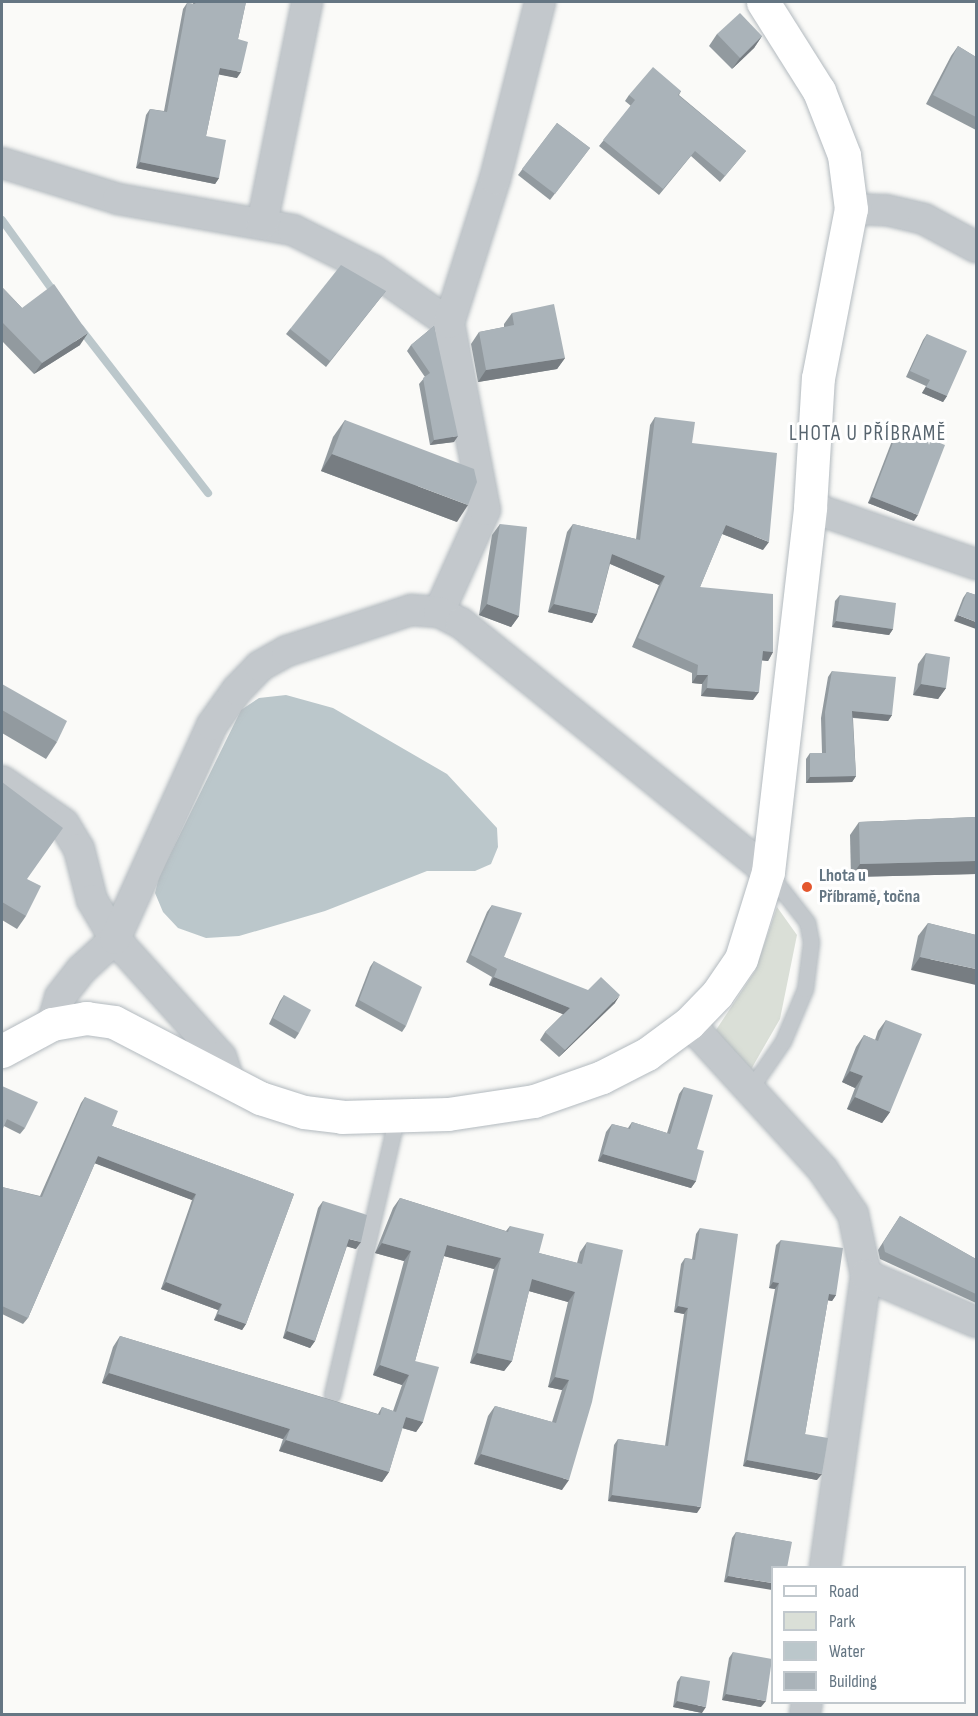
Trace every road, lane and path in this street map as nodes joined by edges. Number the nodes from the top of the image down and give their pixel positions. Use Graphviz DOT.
graph roads {
  1 [pos="307,2"];
  2 [pos="540,2"];
  3 [pos="763,2"];
  4 [pos="2,162"];
  5 [pos="851,209"];
  6 [pos="262,224"];
  7 [pos="976,247"];
  8 [pos="449,323"];
  9 [pos="810,507"];
  10 [pos="976,564"];
  11 [pos="440,612"];
  12 [pos="2,781"];
  13 [pos="768,872"];
  14 [pos="115,939"];
  15 [pos="689,1023"];
  16 [pos="52,1024"];
  17 [pos="2,1051"];
  18 [pos="230,1083"];
  19 [pos="748,1092"];
  20 [pos="398,1116"];
  21 [pos="866,1275"];
  22 [pos="976,1322"];
  23 [pos="332,1395"];
  24 [pos="825,1566"];
  1 -- 6 [label="street"];
  2 -- 8 [label="street"];
  3 -- 5 [label="street"];
  4 -- 6 [label="street"];
  5 -- 7 [label="street"];
  5 -- 9 [label="street"];
  6 -- 8 [label="street"];
  8 -- 11 [label="street"];
  9 -- 10 [label="street"];
  9 -- 13 [label="street"];
  11 -- 13 [label="street"];
  11 -- 14 [label="street"];
  12 -- 14 [label="street"];
  13 -- 15 [label="street"];
  13 -- 19 [label="lane"];
  14 -- 16 [label="street"];
  14 -- 18 [label="street"];
  15 -- 19 [label="street"];
  15 -- 20 [label="street"];
  16 -- 17 [label="street"];
  16 -- 18 [label="street"];
  18 -- 20 [label="street"];
  19 -- 21 [label="street"];
  20 -- 23 [label="lane"];
  21 -- 22 [label="street"];
  21 -- 24 [label="street"];
}
